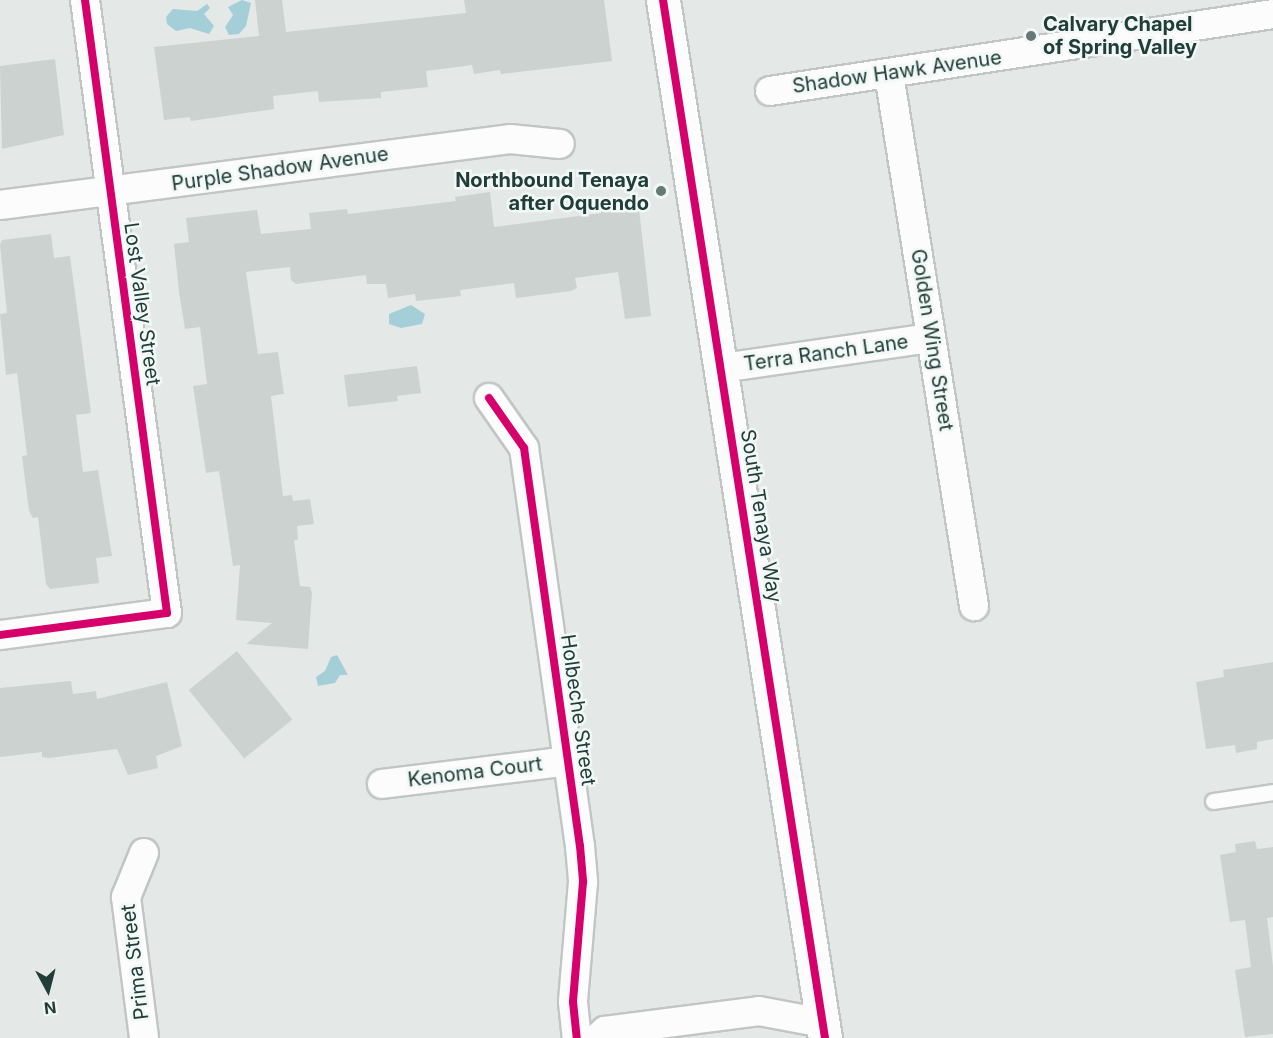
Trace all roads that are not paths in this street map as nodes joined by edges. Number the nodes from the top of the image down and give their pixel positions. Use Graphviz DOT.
graph roads {
  1 [pos="85,0"];
  2 [pos="663,0"];
  3 [pos="1273,14"];
  4 [pos="889,74"];
  5 [pos="770,90"];
  6 [pos="560,144"];
  7 [pos="110,191"];
  8 [pos="0,205"];
  9 [pos="931,338"];
  10 [pos="722,368"];
  11 [pos="489,398"];
  12 [pos="974,606"];
  13 [pos="0,635"];
  14 [pos="568,761"];
  15 [pos="382,784"];
  16 [pos="1273,792"];
  17 [pos="1213,801"];
  18 [pos="144,853"];
  19 [pos="824,1030"];
  20 [pos="647,1032"];
  21 [pos="144,1038"];
  22 [pos="577,1038"];
  23 [pos="597,1038"];
  24 [pos="788,1038"];
  1 -- 7 [label="street, Lost Valley Street"];
  2 -- 10 [label="street, South Tenaya Way"];
  3 -- 4 [label="street, Shadow Hawk Avenue"];
  4 -- 5 [label="street, Shadow Hawk Avenue"];
  4 -- 9 [label="street, Golden Wing Street"];
  6 -- 7 [label="street, Purple Shadow Avenue"];
  7 -- 8 [label="street, Purple Shadow Avenue"];
  7 -- 13 [label="street, Lost Valley Street"];
  9 -- 10 [label="street, Terra Ranch Lane"];
  9 -- 12 [label="street, Golden Wing Street"];
  10 -- 19 [label="street, South Tenaya Way"];
  11 -- 14 [label="street, Holbeche Street"];
  14 -- 15 [label="street, Kenoma Court"];
  14 -- 22 [label="street, Holbeche Street"];
  16 -- 17 [label="lane"];
  18 -- 21 [label="street, Prima Street"];
  19 -- 20 [label="street"];
  19 -- 24 [label="street"];
  20 -- 23 [label="street"];
}
